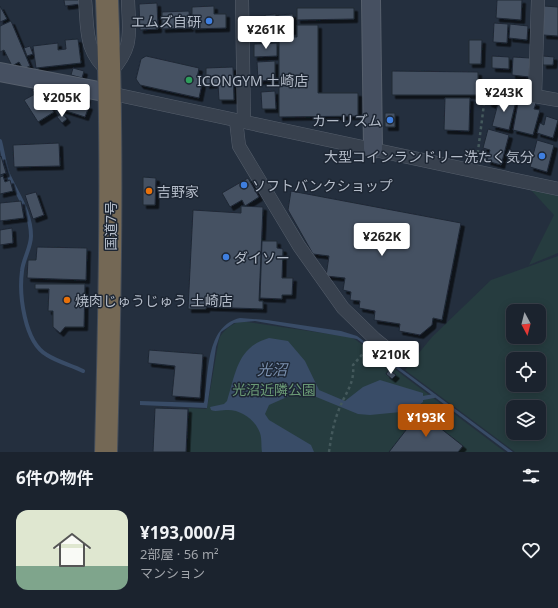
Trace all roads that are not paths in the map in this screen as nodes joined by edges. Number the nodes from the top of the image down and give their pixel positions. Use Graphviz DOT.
graph roads {
  1 [pos="85,0"];
  2 [pos="106,0"];
  3 [pos="128,0"];
  4 [pos="242,0"];
  5 [pos="371,0"];
  6 [pos="538,0"];
  7 [pos="0,72"];
  8 [pos="109,83"];
  9 [pos="492,87"];
  10 [pos="535,96"];
  11 [pos="558,100"];
  12 [pos="240,121"];
  13 [pos="373,149"];
  14 [pos="558,189"];
  15 [pos="400,359"];
  16 [pos="106,452"];
  1 -- 8 [label="street"];
  2 -- 8 [label="highway, 国道7号"];
  3 -- 8 [label="street"];
  4 -- 12 [label="street"];
  5 -- 13 [label="street"];
  6 -- 10 [label="street"];
  7 -- 8 [label="street"];
  8 -- 12 [label="street"];
  8 -- 16 [label="highway, 国道7号"];
  9 -- 10 [label="street"];
  10 -- 11 [label="street"];
  12 -- 13 [label="street"];
  12 -- 15 [label="street"];
  13 -- 14 [label="street"];
}
